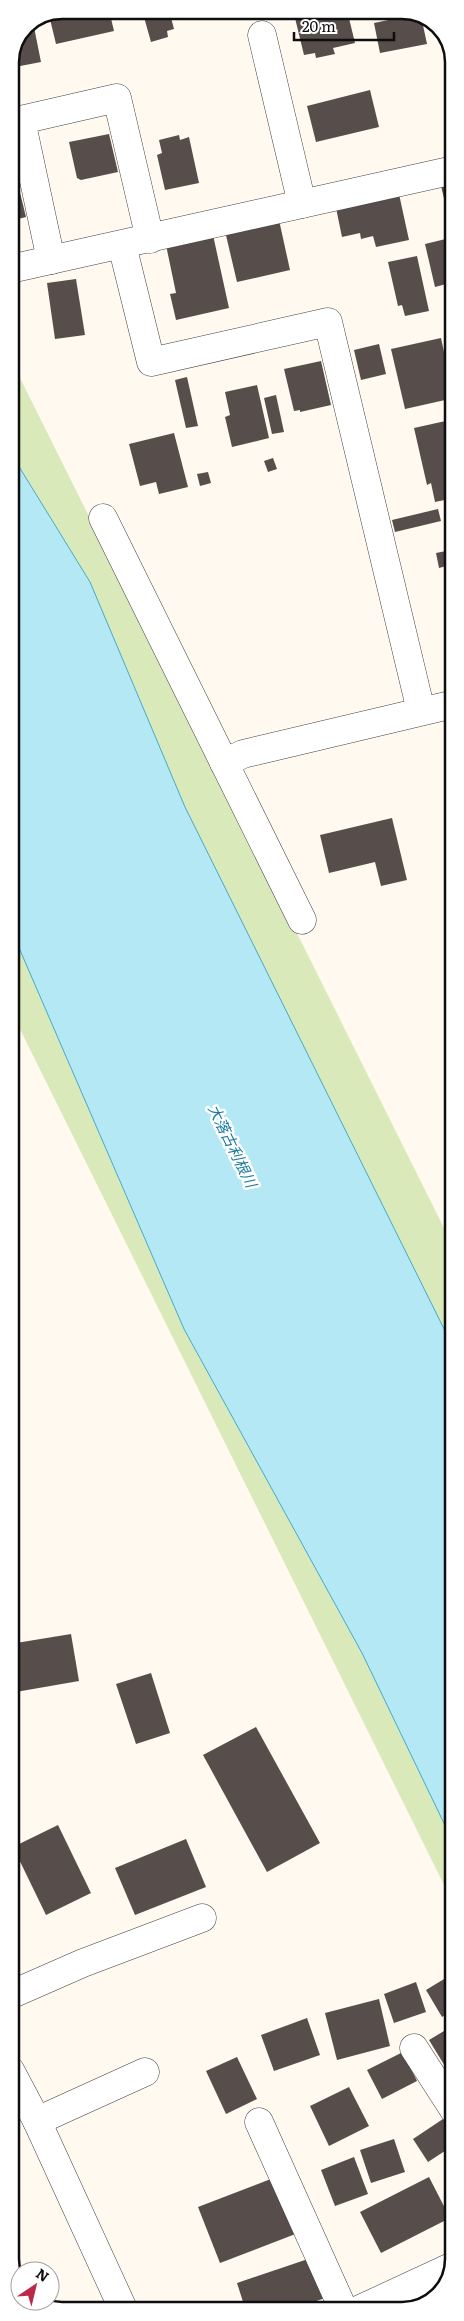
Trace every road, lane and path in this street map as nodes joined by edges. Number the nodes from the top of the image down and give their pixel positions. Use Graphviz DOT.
graph roads {
  1 [pos="262,35"];
  2 [pos="445,172"];
  3 [pos="302,204"];
  4 [pos="150,239"];
  5 [pos="122,246"];
  6 [pos="50,260"];
  7 [pos="19,267"];
  8 [pos="103,518"];
  9 [pos="445,706"];
  10 [pos="421,711"];
  11 [pos="224,763"];
  12 [pos="302,920"];
  13 [pos="202,1918"];
  14 [pos="19,1990"];
  15 [pos="414,2048"];
  16 [pos="145,2072"];
  17 [pos="19,2087"];
  18 [pos="445,2096"];
  19 [pos="37,2121"];
  20 [pos="259,2122"];
  21 [pos="443,2271"];
  22 [pos="120,2302"];
  23 [pos="340,2302"];
  24 [pos="374,2302"];
  1 -- 3 [label="street"];
  2 -- 3 [label="street"];
  3 -- 4 [label="street"];
  4 -- 5 [label="street"];
  4 -- 6 [label="street"];
  5 -- 6 [label="street"];
  5 -- 10 [label="street"];
  6 -- 7 [label="street"];
  8 -- 11 [label="street"];
  9 -- 10 [label="street"];
  10 -- 11 [label="street"];
  11 -- 12 [label="street"];
  13 -- 14 [label="street"];
  15 -- 18 [label="street"];
  16 -- 19 [label="street"];
  17 -- 19 [label="street"];
  19 -- 22 [label="street"];
  20 -- 23 [label="street"];
  21 -- 24 [label="street"];
}
